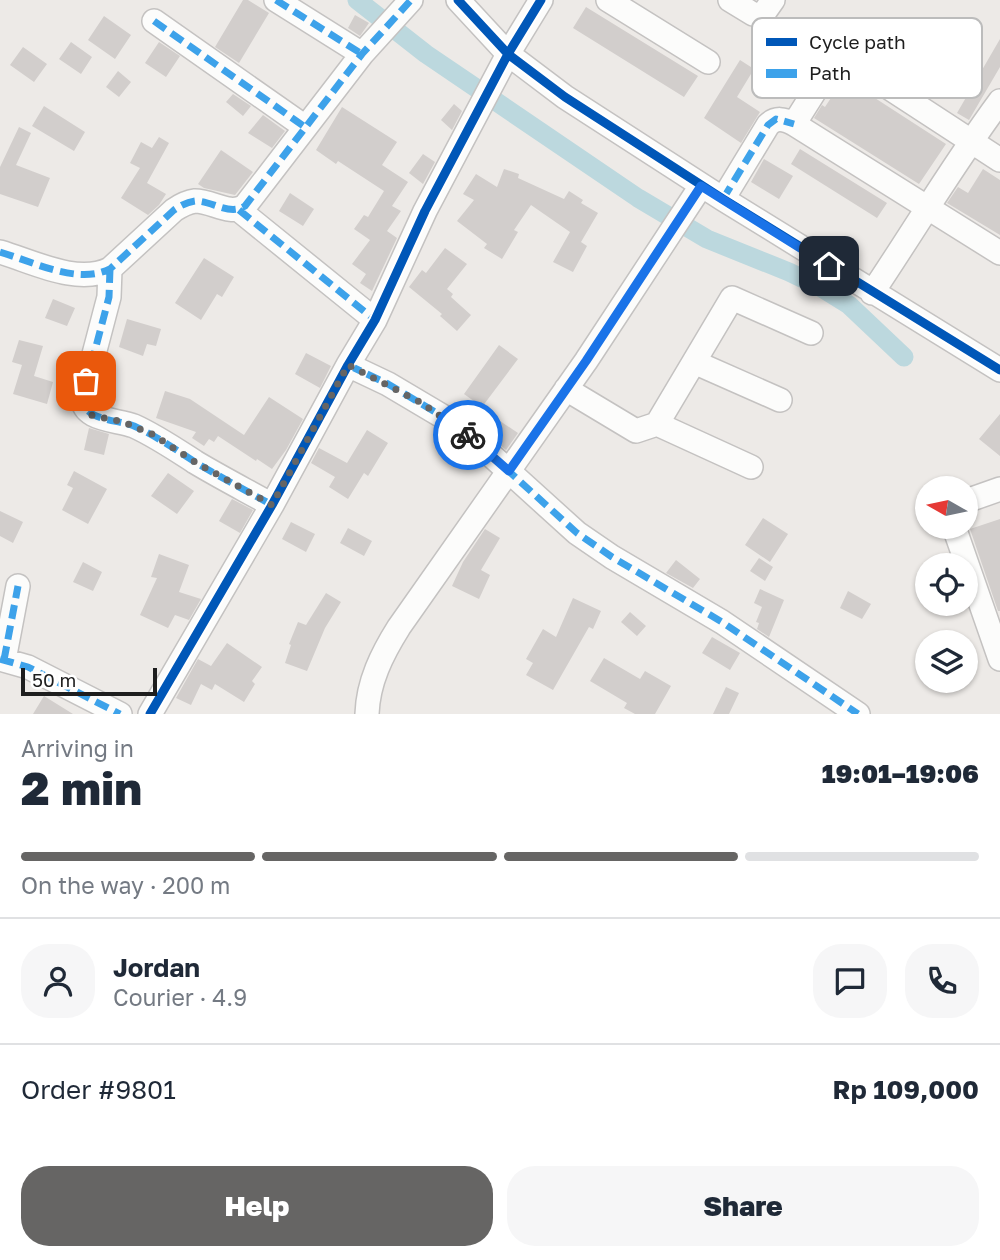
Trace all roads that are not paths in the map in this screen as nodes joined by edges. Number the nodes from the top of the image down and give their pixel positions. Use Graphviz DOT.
graph roads {
  1 [pos="276,0"];
  2 [pos="458,0"];
  3 [pos="541,0"];
  4 [pos="608,0"];
  5 [pos="730,0"];
  6 [pos="772,0"];
  7 [pos="405,6"];
  8 [pos="154,21"];
  9 [pos="362,54"];
  10 [pos="508,54"];
  11 [pos="708,62"];
  12 [pos="810,98"];
  13 [pos="904,98"];
  14 [pos="1000,101"];
  15 [pos="794,124"];
  16 [pos="305,127"];
  17 [pos="970,142"];
  18 [pos="1000,160"];
  19 [pos="701,186"];
  20 [pos="723,200"];
  21 [pos="929,208"];
  22 [pos="239,210"];
  23 [pos="0,252"];
  24 [pos="1000,253"];
  25 [pos="110,269"];
  26 [pos="872,293"];
  27 [pos="375,320"];
  28 [pos="811,333"];
  29 [pos="694,362"];
  30 [pos="348,365"];
  31 [pos="1000,370"];
  32 [pos="566,388"];
  33 [pos="780,400"];
  34 [pos="657,424"];
  35 [pos="751,467"];
  36 [pos="509,471"];
  37 [pos="1000,489"];
  38 [pos="978,497"];
  39 [pos="272,505"];
  40 [pos="958,539"];
  41 [pos="18,586"];
  42 [pos="2,659"];
  43 [pos="1000,659"];
  44 [pos="120,714"];
  45 [pos="150,714"];
  46 [pos="367,714"];
  47 [pos="858,714"];
  1 -- 9 [label="street"];
  2 -- 10 [label="street"];
  3 -- 10 [label="street"];
  4 -- 11 [label="street"];
  5 -- 6 [label="street"];
  7 -- 9 [label="street"];
  8 -- 16 [label="street"];
  9 -- 16 [label="street"];
  10 -- 19 [label="street"];
  10 -- 27 [label="street"];
  12 -- 15 [label="street"];
  13 -- 17 [label="street"];
  14 -- 17 [label="street"];
  15 -- 20 [label="street"];
  15 -- 21 [label="street"];
  16 -- 22 [label="street"];
  17 -- 18 [label="street"];
  17 -- 21 [label="street"];
  19 -- 20 [label="street"];
  19 -- 32 [label="street"];
  20 -- 26 [label="street"];
  21 -- 24 [label="street"];
  21 -- 26 [label="street"];
  22 -- 25 [label="street"];
  22 -- 27 [label="street"];
  23 -- 25 [label="street"];
  25 -- 39 [label="street"];
  26 -- 31 [label="street"];
  27 -- 30 [label="street"];
  28 -- 29 [label="street"];
  29 -- 33 [label="street"];
  29 -- 34 [label="street"];
  30 -- 36 [label="street"];
  30 -- 39 [label="street"];
  32 -- 34 [label="street"];
  32 -- 36 [label="street"];
  34 -- 35 [label="street"];
  36 -- 46 [label="street"];
  36 -- 47 [label="street"];
  37 -- 38 [label="street"];
  39 -- 45 [label="street"];
  40 -- 43 [label="street"];
  41 -- 42 [label="street"];
  42 -- 44 [label="street"];
}
